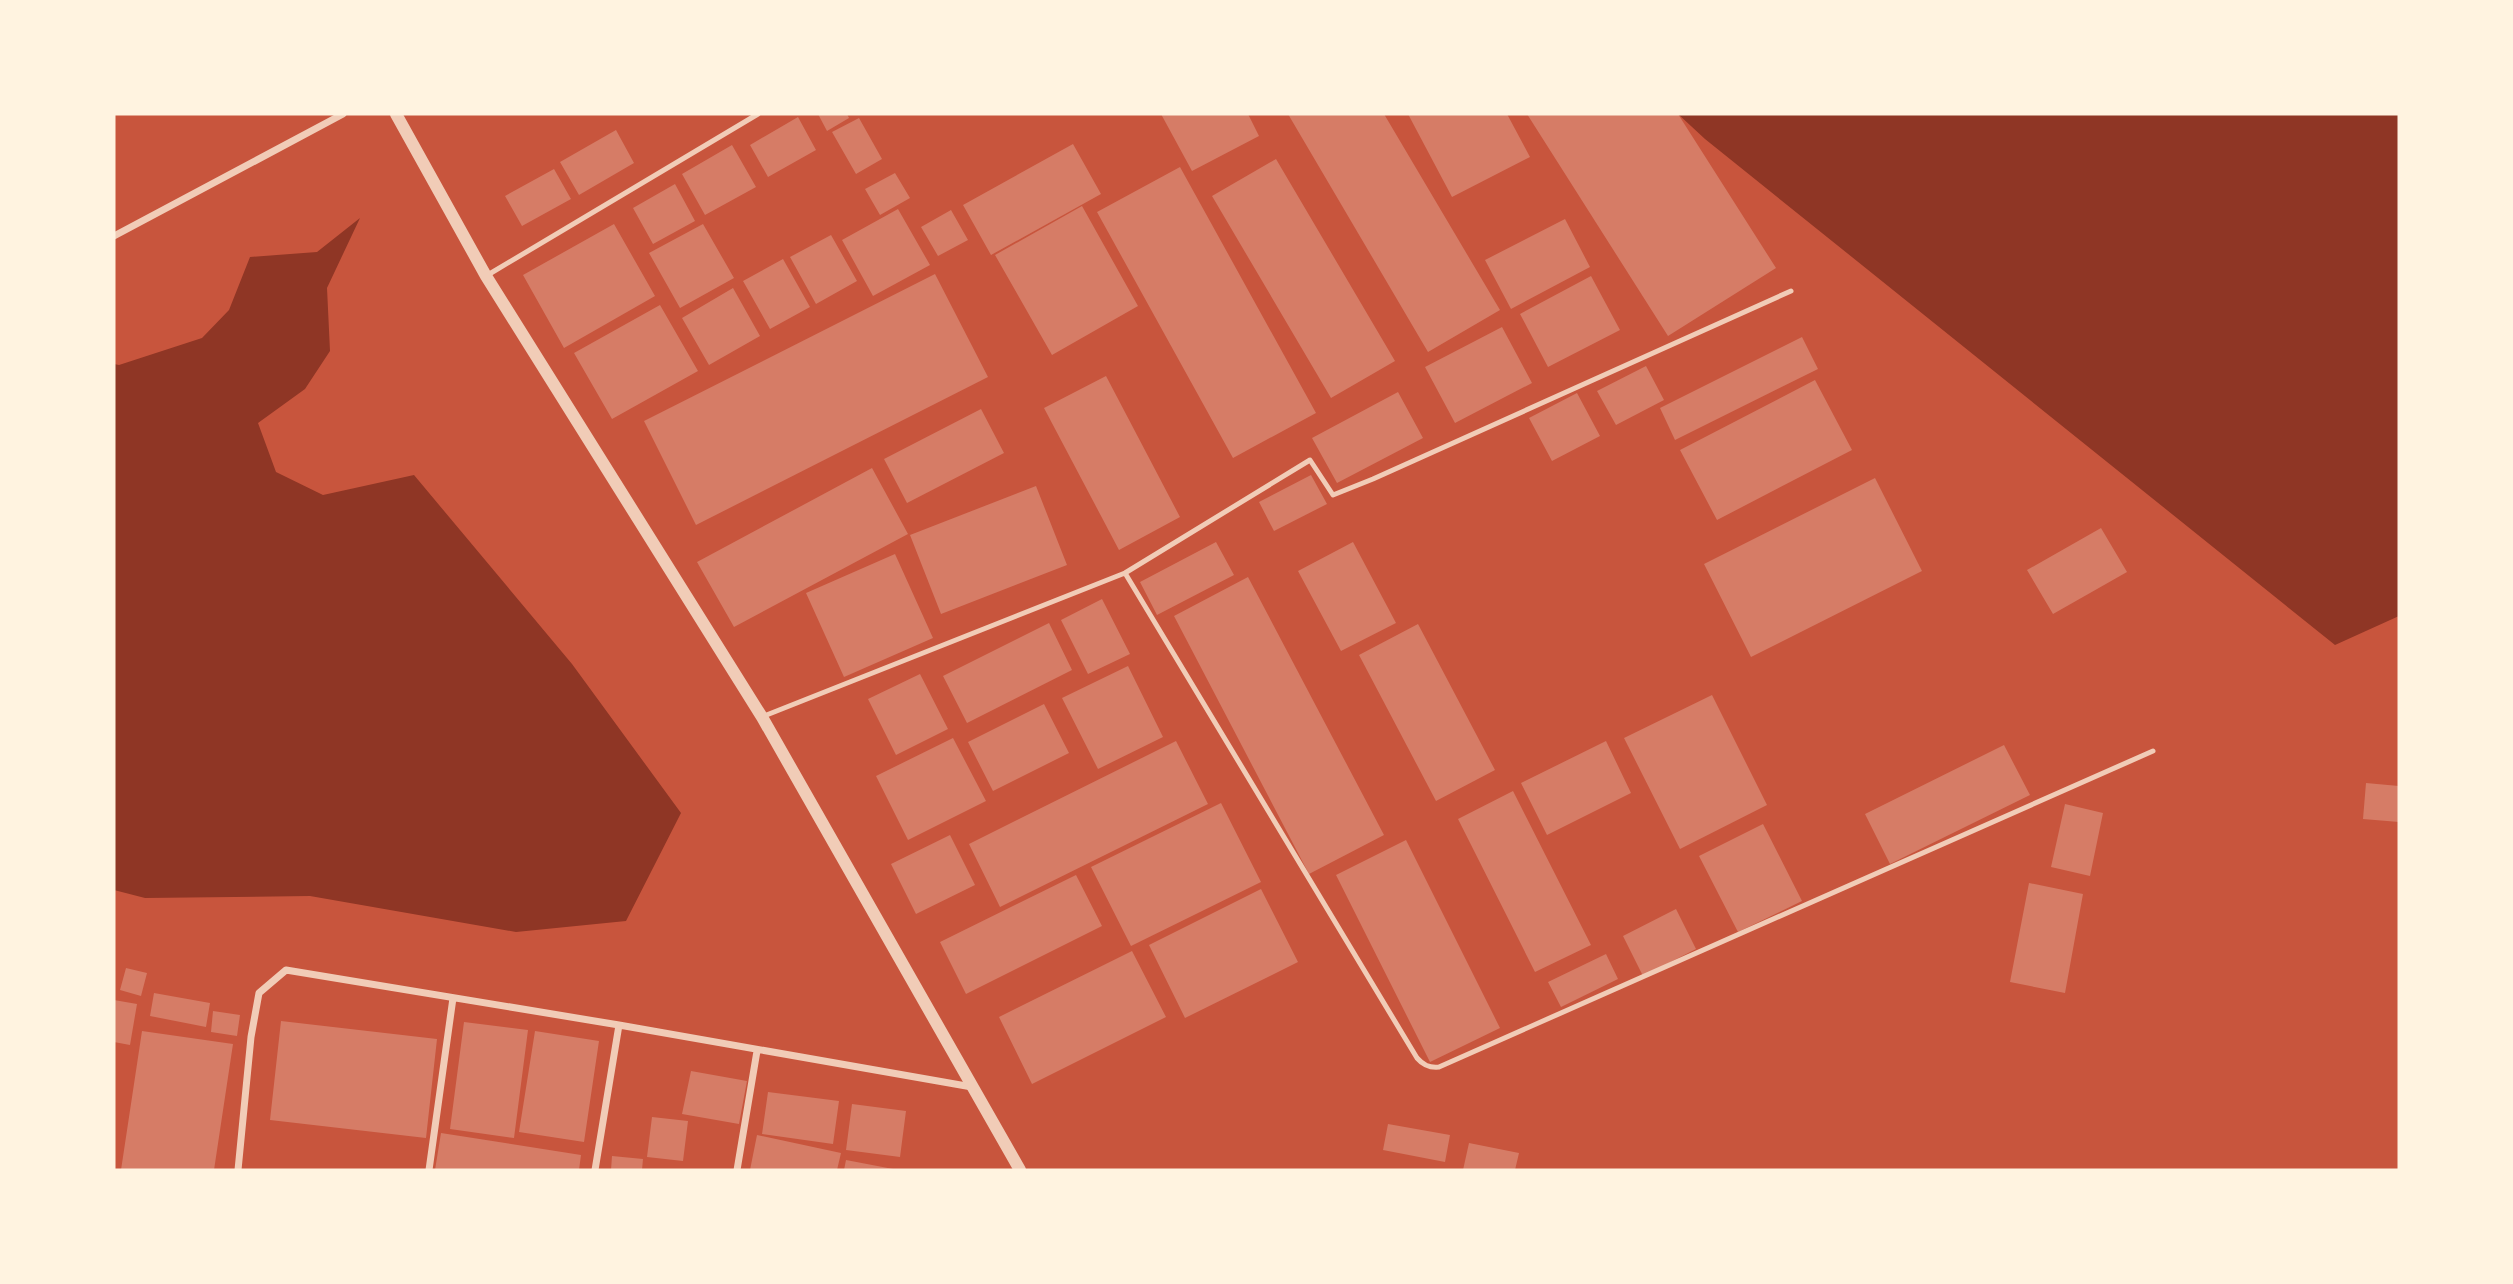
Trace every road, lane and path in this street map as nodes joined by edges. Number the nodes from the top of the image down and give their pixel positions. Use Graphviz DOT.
graph roads {
  1 [pos="343,114"];
  2 [pos="396,114"];
  3 [pos="758,114"];
  4 [pos="114,236"];
  5 [pos="486,276"];
  6 [pos="1791,291"];
  7 [pos="1125,573"];
  8 [pos="762,717"];
  9 [pos="2153,751"];
  10 [pos="453,998"];
  11 [pos="619,1025"];
  12 [pos="757,1051"];
  13 [pos="972,1087"];
  14 [pos="238,1170"];
  15 [pos="429,1170"];
  16 [pos="596,1170"];
  17 [pos="737,1170"];
  18 [pos="1020,1170"];
  1 -- 4 [label="street"];
  2 -- 5 [label="street"];
  3 -- 5 [label="lane"];
  5 -- 8 [label="street"];
  6 -- 7 [label="lane"];
  7 -- 8 [label="lane"];
  7 -- 9 [label="lane"];
  8 -- 13 [label="street"];
  10 -- 11 [label="street"];
  10 -- 14 [label="street"];
  10 -- 15 [label="street"];
  11 -- 12 [label="street"];
  11 -- 16 [label="street"];
  12 -- 13 [label="street"];
  12 -- 17 [label="street"];
  13 -- 18 [label="street"];
}
